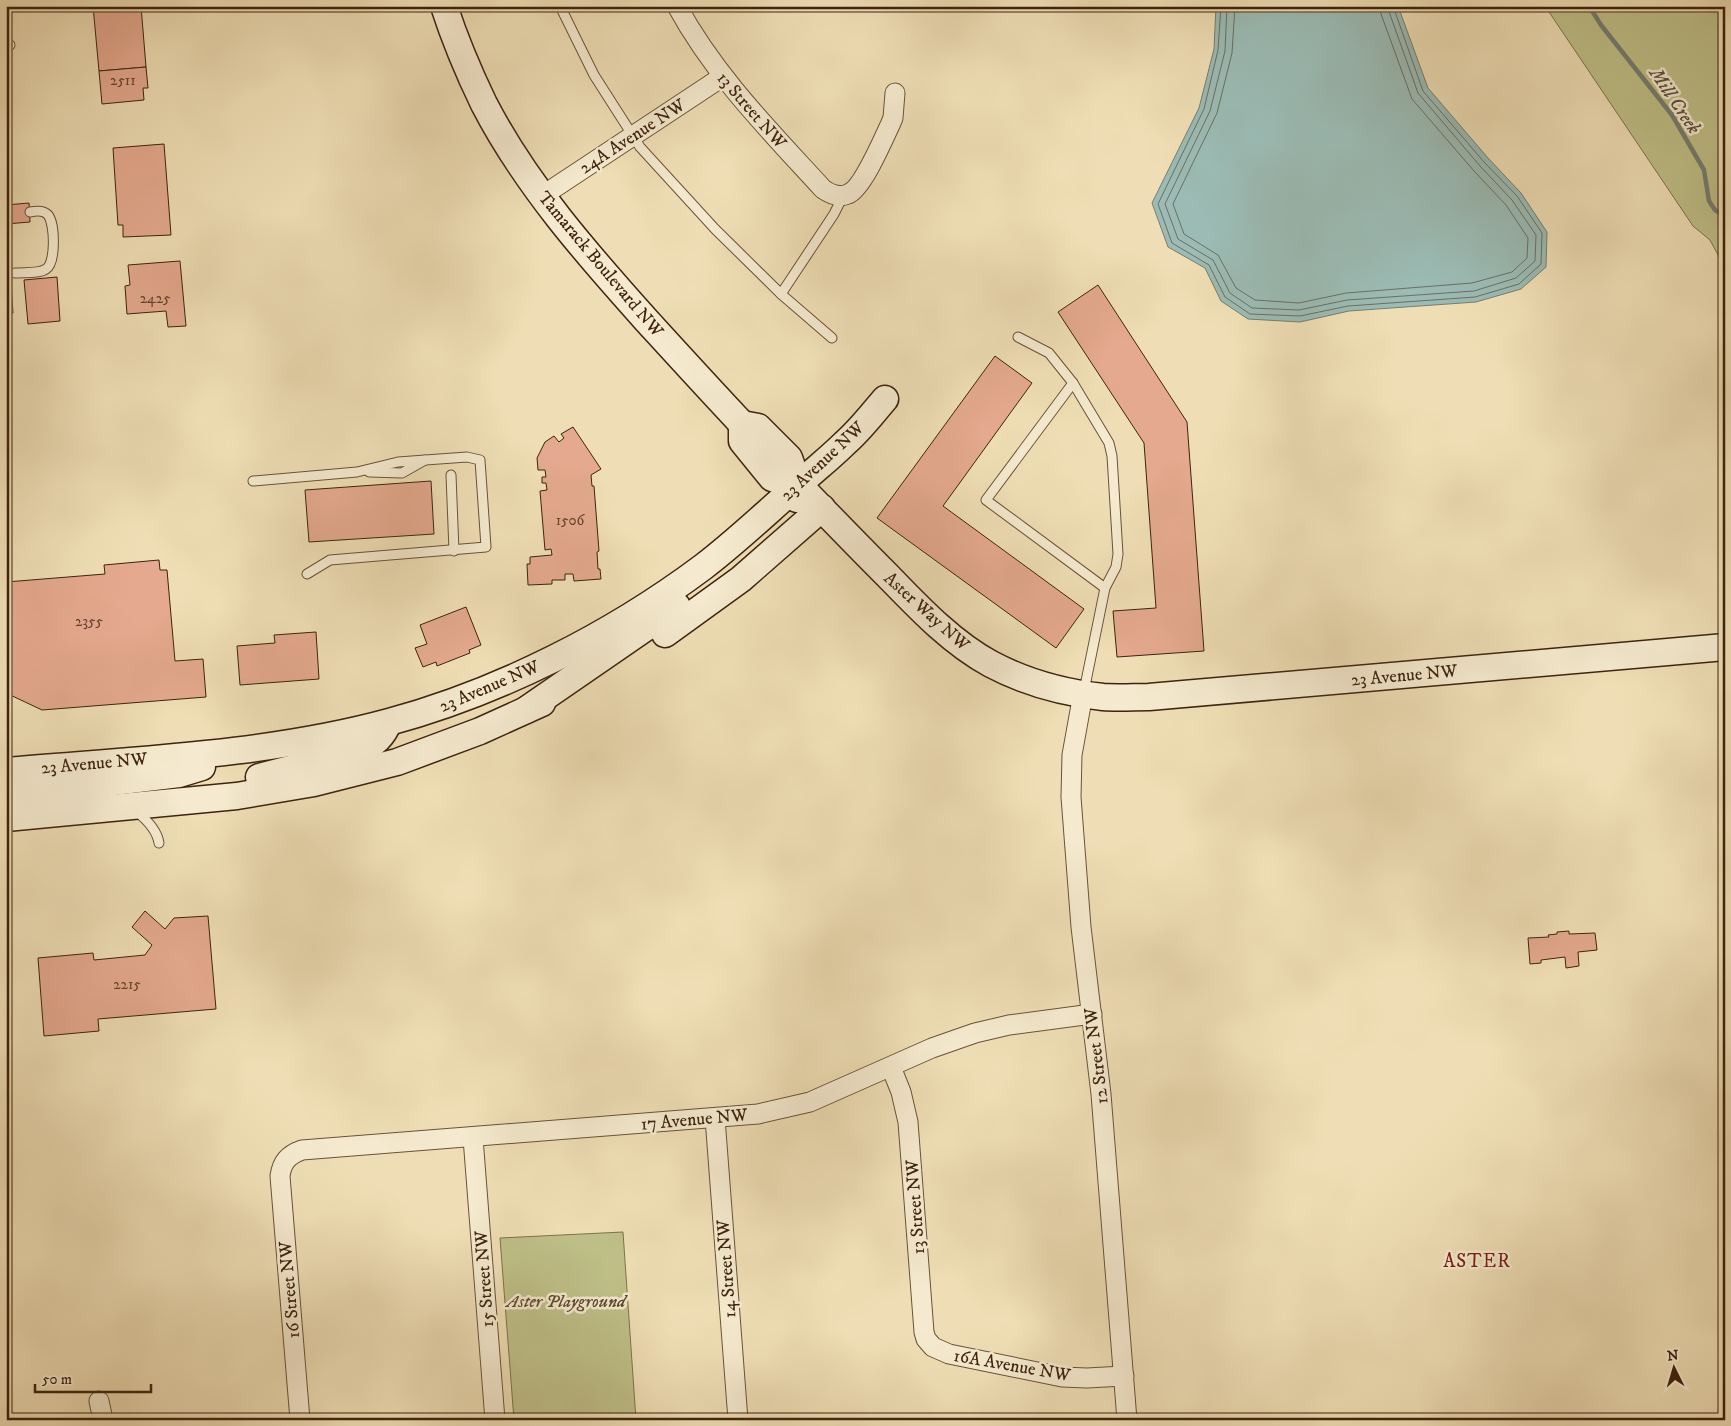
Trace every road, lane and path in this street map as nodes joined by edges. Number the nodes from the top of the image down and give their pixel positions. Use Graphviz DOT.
graph roads {
  1 [pos="444,6"];
  2 [pos="560,6"];
  3 [pos="678,6"];
  4 [pos="722,77"];
  5 [pos="895,93"];
  6 [pos="632,136"];
  7 [pos="843,195"];
  8 [pos="542,196"];
  9 [pos="30,212"];
  10 [pos="15,273"];
  11 [pos="781,294"];
  12 [pos="1018,337"];
  13 [pos="832,338"];
  14 [pos="1073,383"];
  15 [pos="885,399"];
  16 [pos="451,476"];
  17 [pos="253,481"];
  18 [pos="798,484"];
  19 [pos="822,508"];
  20 [pos="454,551"];
  21 [pos="307,574"];
  22 [pos="1105,588"];
  23 [pos="1725,648"];
  24 [pos="1083,694"];
  25 [pos="526,710"];
  26 [pos="388,723"];
  27 [pos="254,748"];
  28 [pos="6,755"];
  29 [pos="58,766"];
  30 [pos="6,771"];
  31 [pos="6,795"];
  32 [pos="175,802"];
  33 [pos="125,807"];
  34 [pos="6,818"];
  35 [pos="159,843"];
  36 [pos="1092,1014"];
  37 [pos="891,1067"];
  38 [pos="715,1118"];
  39 [pos="473,1138"];
  40 [pos="284,1162"];
  41 [pos="932,1347"];
  42 [pos="1124,1376"];
  43 [pos="99,1401"];
  44 [pos="103,1420"];
  45 [pos="300,1420"];
  46 [pos="495,1420"];
  47 [pos="738,1420"];
  48 [pos="1127,1420"];
  1 -- 8 [label="main road, Tamarack Boulevard NW"];
  2 -- 6 [label="lane"];
  3 -- 4 [label="street, 13 Street NW"];
  4 -- 6 [label="street, 24A Avenue NW"];
  4 -- 7 [label="street, 13 Street NW"];
  5 -- 7 [label="street"];
  6 -- 8 [label="street, 24A Avenue NW"];
  6 -- 11 [label="lane"];
  7 -- 11 [label="lane"];
  8 -- 18 [label="main road, Tamarack Boulevard NW"];
  9 -- 10 [label="lane"];
  11 -- 13 [label="lane"];
  12 -- 14 [label="lane"];
  14 -- 22 [label="lane"];
  14 -- 22 [label="lane"];
  15 -- 18 [label="main road, 23 Avenue NW"];
  16 -- 20 [label="lane"];
  17 -- 20 [label="lane"];
  18 -- 19 [label="main road, Aster Way NW"];
  18 -- 25 [label="main road"];
  18 -- 26 [label="main road, 23 Avenue NW"];
  19 -- 24 [label="main road, Aster Way NW"];
  19 -- 25 [label="main road, 23 Avenue NW"];
  20 -- 21 [label="lane"];
  22 -- 24 [label="lane"];
  23 -- 24 [label="main road, 23 Avenue NW"];
  24 -- 36 [label="street, 12 Street NW"];
  25 -- 32 [label="main road, 23 Avenue NW"];
  26 -- 27 [label="main road, 23 Avenue NW"];
  26 -- 32 [label="main road"];
  27 -- 29 [label="main road, 23 Avenue NW"];
  27 -- 31 [label="main road"];
  28 -- 29 [label="main road"];
  29 -- 30 [label="main road, 23 Avenue NW"];
  32 -- 33 [label="main road, 23 Avenue NW"];
  33 -- 34 [label="main road, 23 Avenue NW"];
  33 -- 35 [label="lane"];
  36 -- 37 [label="street, 17 Avenue NW"];
  36 -- 42 [label="street, 12 Street NW"];
  37 -- 38 [label="street, 17 Avenue NW"];
  37 -- 41 [label="street, 13 Street NW"];
  38 -- 39 [label="street, 17 Avenue NW"];
  38 -- 47 [label="street, 14 Street NW"];
  39 -- 40 [label="street, 17 Avenue NW"];
  39 -- 46 [label="street, 15 Street NW"];
  40 -- 45 [label="street, 16 Street NW"];
  41 -- 42 [label="street, 16A Avenue NW"];
  42 -- 48 [label="street, 12 Street NW"];
  43 -- 44 [label="street"];
}
